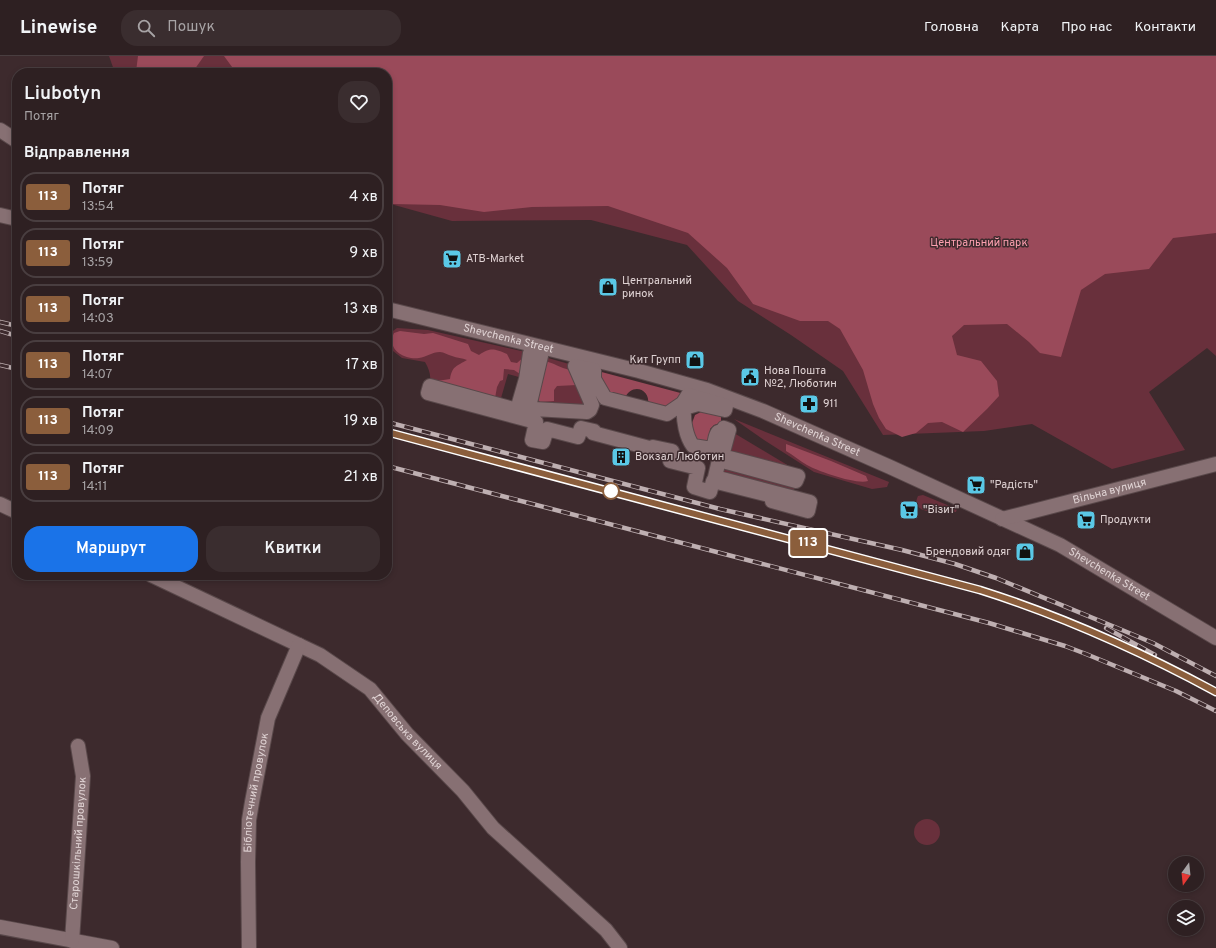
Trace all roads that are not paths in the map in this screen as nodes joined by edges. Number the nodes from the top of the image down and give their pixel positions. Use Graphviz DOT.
graph roads {
  1 [pos="0,130"];
  2 [pos="12,138"];
  3 [pos="0,215"];
  4 [pos="12,218"];
  5 [pos="392,310"];
  6 [pos="594,370"];
  7 [pos="1216,464"];
  8 [pos="0,504"];
  9 [pos="12,510"];
  10 [pos="1002,519"];
  11 [pos="162,580"];
  12 [pos="1216,638"];
  13 [pos="299,645"];
  14 [pos="78,746"];
  15 [pos="0,927"];
  16 [pos="72,941"];
  17 [pos="112,948"];
  18 [pos="249,948"];
  19 [pos="620,948"];
  1 -- 2 [label="street"];
  3 -- 4 [label="street"];
  5 -- 10 [label="street, Shevchenka Street"];
  6 -- 6 [label="street"];
  7 -- 10 [label="street, Вільна вулиця"];
  8 -- 9 [label="street"];
  10 -- 12 [label="street, Shevchenka Street"];
  11 -- 13 [label="street, Деповська вулиця"];
  13 -- 18 [label="street, Бібліотечний провулок"];
  13 -- 19 [label="street, Деповська вулиця"];
  14 -- 16 [label="street, Старошкільний провулок"];
  15 -- 16 [label="street"];
  16 -- 17 [label="street"];
}
